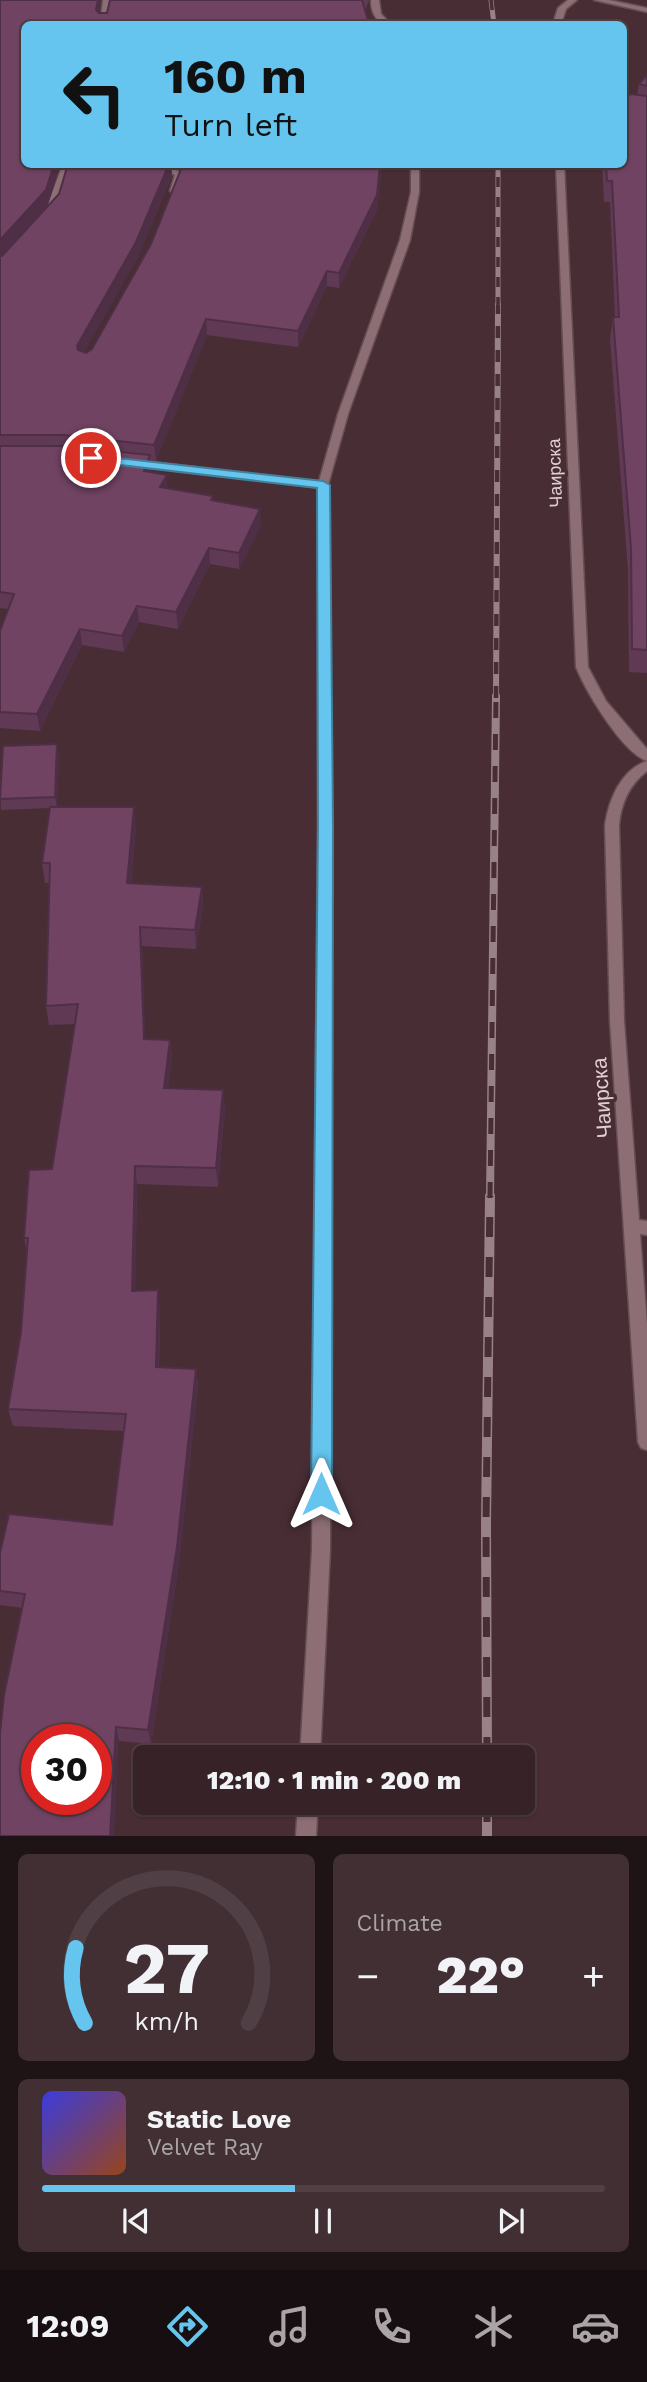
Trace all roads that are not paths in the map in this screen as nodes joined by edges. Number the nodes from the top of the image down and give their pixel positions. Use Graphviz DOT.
graph roads {
  1 [pos="107,0"];
  2 [pos="375,0"];
  3 [pos="573,0"];
  4 [pos="598,0"];
  5 [pos="647,10"];
  6 [pos="104,21"];
  7 [pos="382,21"];
  8 [pos="558,21"];
  9 [pos="67,168"];
  10 [pos="165,168"];
  11 [pos="415,168"];
  12 [pos="560,168"];
  13 [pos="170,200"];
  14 [pos="46,216"];
  15 [pos="119,462"];
  16 [pos="323,485"];
  17 [pos="647,757"];
  18 [pos="647,765"];
  19 [pos="639,1226"];
  20 [pos="647,1442"];
  21 [pos="311,1745"];
  22 [pos="307,1815"];
  23 [pos="306,1836"];
  1 -- 6 [label="street"];
  2 -- 7 [label="street"];
  3 -- 8 [label="street"];
  4 -- 5 [label="street"];
  9 -- 14 [label="street"];
  10 -- 13 [label="street"];
  11 -- 16 [label="street"];
  12 -- 17 [label="street, Чаирска"];
  15 -- 16 [label="street"];
  16 -- 21 [label="street"];
  18 -- 19 [label="street, Чаирска"];
  19 -- 20 [label="street, Чаирска"];
  22 -- 23 [label="street"];
}
